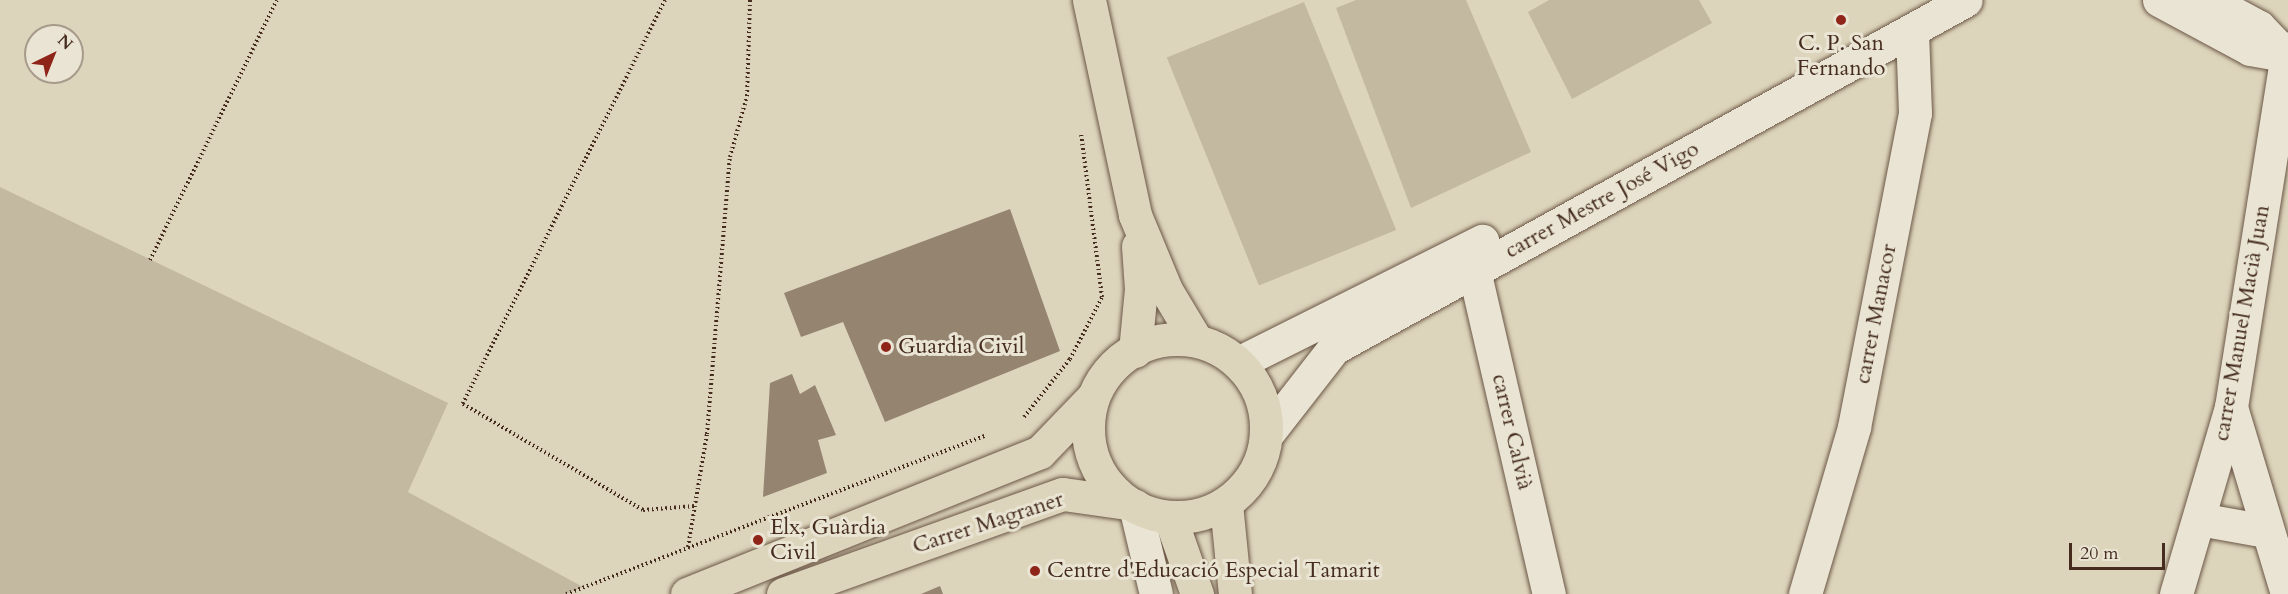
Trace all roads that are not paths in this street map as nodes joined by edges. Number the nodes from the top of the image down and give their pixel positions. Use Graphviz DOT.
graph roads {
  1 [pos="1089,0"];
  2 [pos="1930,0"];
  3 [pos="1966,0"];
  4 [pos="2158,0"];
  5 [pos="2209,0"];
  6 [pos="1912,30"];
  7 [pos="2287,53"];
  8 [pos="1135,215"];
  9 [pos="1474,270"];
  10 [pos="1196,340"];
  11 [pos="1135,351"];
  12 [pos="1240,362"];
  13 [pos="1092,398"];
  14 [pos="2231,407"];
  15 [pos="1267,434"];
  16 [pos="1131,504"];
  17 [pos="1226,504"];
  18 [pos="1170,517"];
  19 [pos="2199,519"];
  20 [pos="2266,531"];
  21 [pos="687,594"];
  22 [pos="783,594"];
  23 [pos="1156,594"];
  24 [pos="1197,594"];
  25 [pos="1235,594"];
  26 [pos="1549,594"];
  27 [pos="1805,594"];
  28 [pos="2176,594"];
  29 [pos="2288,594"];
  1 -- 8 [label="main road"];
  2 -- 12 [label="street, carrer Mestre José Vigo"];
  3 -- 6 [label="street, carrer Mestre José Vigo"];
  4 -- 7 [label="street"];
  5 -- 7 [label="street"];
  6 -- 9 [label="street, carrer Mestre José Vigo"];
  6 -- 27 [label="street, carrer Manacor"];
  7 -- 14 [label="street, carrer Manuel Macià Juan"];
  8 -- 10 [label="main road"];
  8 -- 11 [label="main road"];
  9 -- 15 [label="street, carrer Mestre José Vigo"];
  9 -- 26 [label="street, carrer Calvià"];
  10 -- 11 [label="main road"];
  10 -- 12 [label="main road"];
  11 -- 13 [label="main road"];
  12 -- 15 [label="main road"];
  13 -- 16 [label="main road"];
  13 -- 21 [label="main road, Carrer Magraner"];
  14 -- 19 [label="street, carrer Manuel Macià Juan"];
  14 -- 20 [label="street"];
  15 -- 17 [label="main road"];
  16 -- 18 [label="main road"];
  16 -- 22 [label="main road, Carrer Magraner"];
  16 -- 23 [label="street"];
  17 -- 18 [label="main road"];
  17 -- 25 [label="main road"];
  18 -- 24 [label="main road"];
  19 -- 20 [label="street"];
  19 -- 28 [label="street, carrer Manuel Macià Juan"];
  20 -- 29 [label="street"];
}
